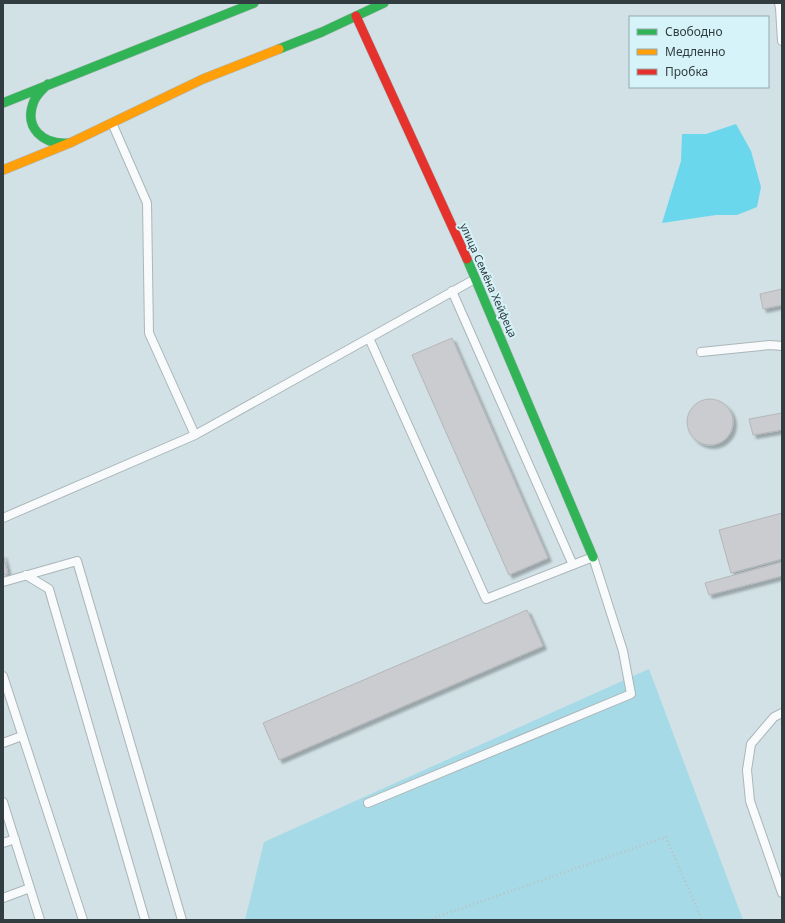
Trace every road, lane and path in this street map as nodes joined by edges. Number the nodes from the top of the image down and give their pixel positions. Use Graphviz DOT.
graph roads {
  1 [pos="254,3"];
  2 [pos="384,3"];
  3 [pos="354,6"];
  4 [pos="780,6"];
  5 [pos="356,16"];
  6 [pos="322,32"];
  7 [pos="782,41"];
  8 [pos="48,84"];
  9 [pos="3,102"];
  10 [pos="112,123"];
  11 [pos="72,142"];
  12 [pos="3,170"];
  13 [pos="476,279"];
  14 [pos="452,291"];
  15 [pos="369,338"];
  16 [pos="782,346"];
  17 [pos="701,352"];
  18 [pos="195,435"];
  19 [pos="3,518"];
  20 [pos="593,557"];
  21 [pos="573,565"];
  22 [pos="26,575"];
  23 [pos="3,582"];
  24 [pos="3,676"];
  25 [pos="782,713"];
  26 [pos="22,736"];
  27 [pos="3,743"];
  28 [pos="3,802"];
  29 [pos="368,803"];
  30 [pos="15,840"];
  31 [pos="3,843"];
  32 [pos="30,888"];
  33 [pos="782,893"];
  34 [pos="3,898"];
  35 [pos="40,920"];
  36 [pos="83,920"];
  37 [pos="145,920"];
  38 [pos="182,920"];
  39 [pos="428,920"];
  40 [pos="702,920"];
  1 -- 8 [label="main road"];
  2 -- 5 [label="main road"];
  3 -- 6 [label="main road"];
  4 -- 7 [label="lane"];
  5 -- 6 [label="main road"];
  5 -- 13 [label="main road, улица Семёна Хейфеца"];
  6 -- 10 [label="main road"];
  8 -- 9 [label="main road"];
  8 -- 11 [label="main road"];
  10 -- 11 [label="main road"];
  10 -- 18 [label="lane"];
  11 -- 12 [label="main road"];
  13 -- 14 [label="lane"];
  13 -- 20 [label="main road, улица Семёна Хейфеца"];
  14 -- 15 [label="lane"];
  14 -- 21 [label="lane"];
  15 -- 18 [label="lane"];
  15 -- 21 [label="lane"];
  16 -- 17 [label="lane"];
  18 -- 19 [label="lane"];
  20 -- 21 [label="lane"];
  20 -- 29 [label="lane"];
  22 -- 23 [label="lane"];
  22 -- 37 [label="lane"];
  22 -- 38 [label="lane"];
  24 -- 26 [label="lane"];
  25 -- 33 [label="lane"];
  26 -- 27 [label="lane"];
  26 -- 36 [label="lane"];
  28 -- 30 [label="lane"];
  30 -- 31 [label="lane"];
  30 -- 32 [label="lane"];
  32 -- 34 [label="lane"];
  32 -- 35 [label="lane"];
  39 -- 40 [label="path"];
}
